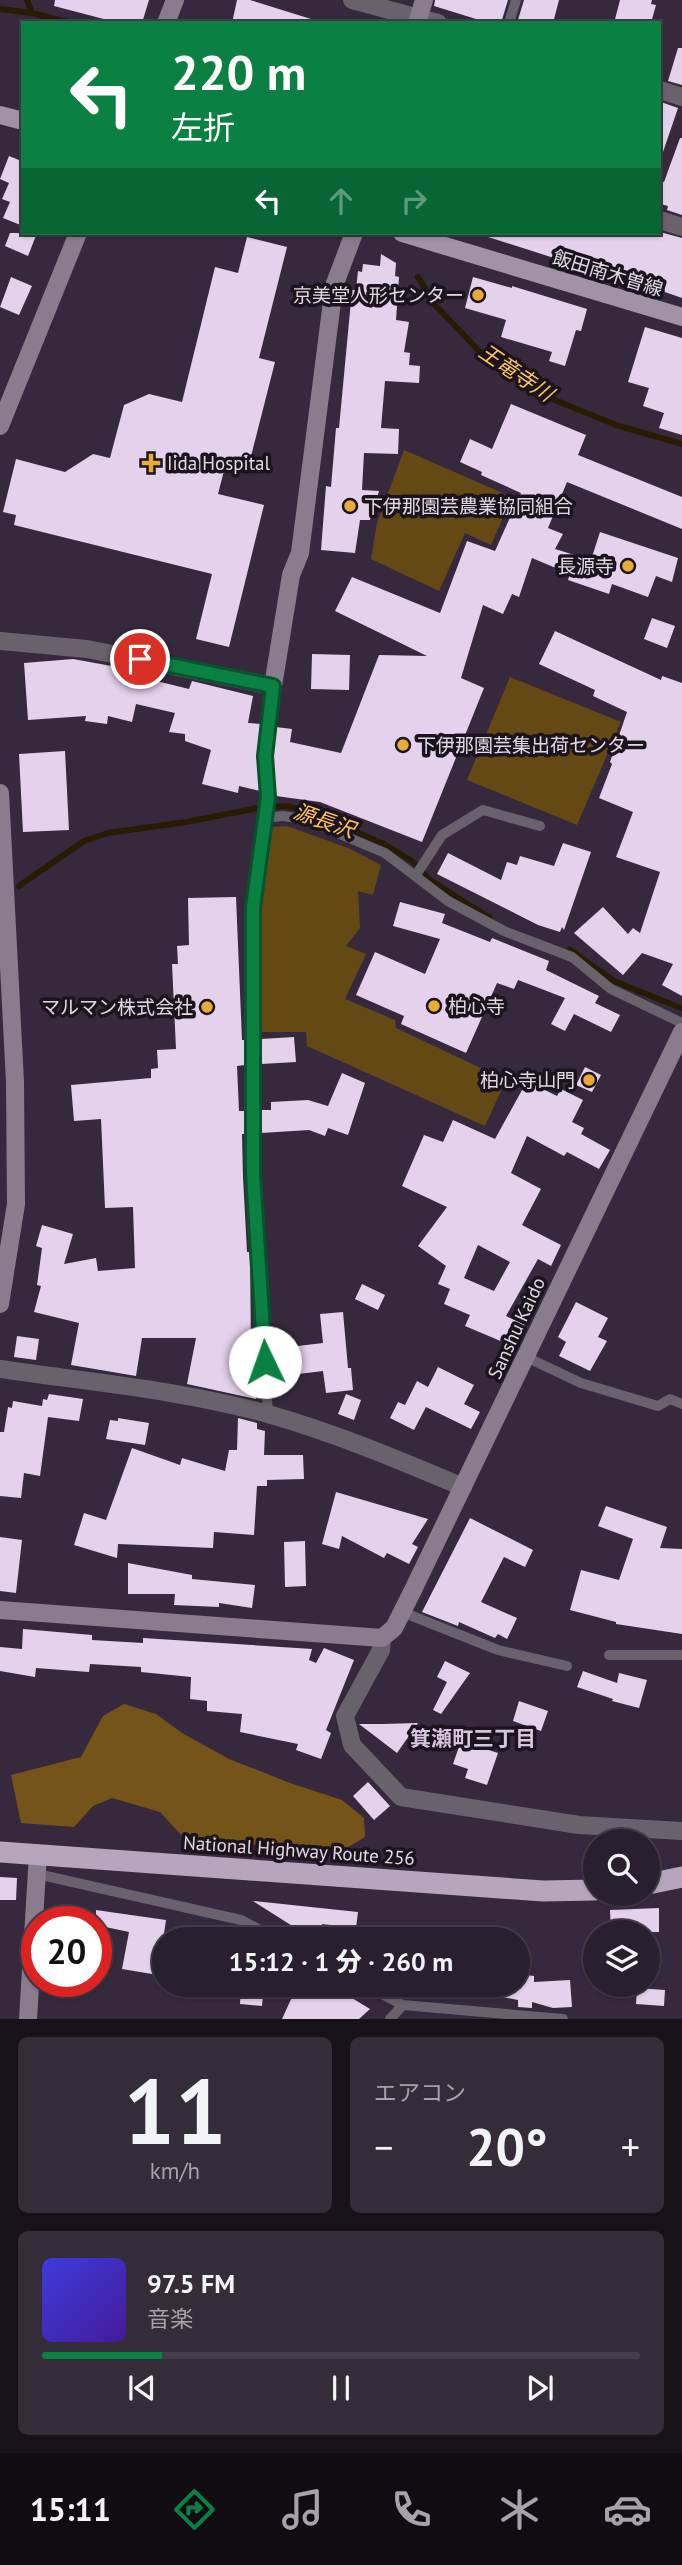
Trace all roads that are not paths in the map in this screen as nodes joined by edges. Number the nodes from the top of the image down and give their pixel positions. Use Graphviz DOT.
graph roads {
  1 [pos="175,0"];
  2 [pos="352,0"];
  3 [pos="424,0"];
  4 [pos="516,0"];
  5 [pos="418,20"];
  6 [pos="167,21"];
  7 [pos="510,21"];
  8 [pos="661,90"];
  9 [pos="682,97"];
  10 [pos="0,115"];
  11 [pos="21,120"];
  12 [pos="661,220"];
  13 [pos="682,228"];
  14 [pos="77,235"];
  15 [pos="353,235"];
  16 [pos="409,235"];
  17 [pos="682,317"];
  18 [pos="0,426"];
  19 [pos="0,641"];
  20 [pos="273,686"];
  21 [pos="0,793"];
  22 [pos="266,816"];
  23 [pos="540,826"];
  24 [pos="416,873"];
  25 [pos="3,917"];
  26 [pos="682,1023"];
  27 [pos="682,1032"];
  28 [pos="0,1304"];
  29 [pos="526,1357"];
  30 [pos="0,1369"];
  31 [pos="682,1404"];
  32 [pos="268,1414"];
  33 [pos="463,1487"];
  34 [pos="0,1610"];
  35 [pos="402,1612"];
  36 [pos="383,1638"];
  37 [pos="609,1655"];
  38 [pos="682,1655"];
  39 [pos="567,1666"];
  40 [pos="682,1831"];
  41 [pos="0,1852"];
  42 [pos="37,1864"];
  43 [pos="682,1877"];
  44 [pos="660,1882"];
  45 [pos="583,1890"];
  46 [pos="255,1927"];
  47 [pos="388,1997"];
  48 [pos="403,2005"];
  49 [pos="28,2019"];
  50 [pos="390,2019"];
  51 [pos="563,2019"];
  1 -- 6 [label="street"];
  2 -- 5 [label="street"];
  3 -- 5 [label="street"];
  4 -- 7 [label="lane"];
  8 -- 9 [label="street"];
  10 -- 11 [label="main road"];
  12 -- 13 [label="street"];
  14 -- 18 [label="street"];
  15 -- 20 [label="street"];
  16 -- 17 [label="main road, 飯田南木曽線"];
  19 -- 20 [label="street"];
  20 -- 22 [label="lane"];
  21 -- 25 [label="street"];
  22 -- 24 [label="lane"];
  22 -- 32 [label="lane"];
  23 -- 24 [label="lane"];
  24 -- 26 [label="lane"];
  25 -- 28 [label="street"];
  27 -- 29 [label="street, Sanshu Kaido"];
  29 -- 31 [label="lane"];
  29 -- 33 [label="street, Sanshu Kaido"];
  30 -- 32 [label="street"];
  32 -- 33 [label="street"];
  33 -- 35 [label="street, Sanshu Kaido"];
  34 -- 36 [label="street"];
  35 -- 36 [label="street, Sanshu Kaido"];
  35 -- 39 [label="lane"];
  36 -- 40 [label="street, Sanshu Kaido"];
  37 -- 38 [label="lane"];
  41 -- 42 [label="highway, National Highway Route 256"];
  42 -- 45 [label="highway, National Highway Route 256"];
  42 -- 46 [label="lane"];
  42 -- 49 [label="street"];
  43 -- 44 [label="highway"];
  47 -- 48 [label="lane"];
  48 -- 50 [label="lane"];
  48 -- 51 [label="lane"];
}
